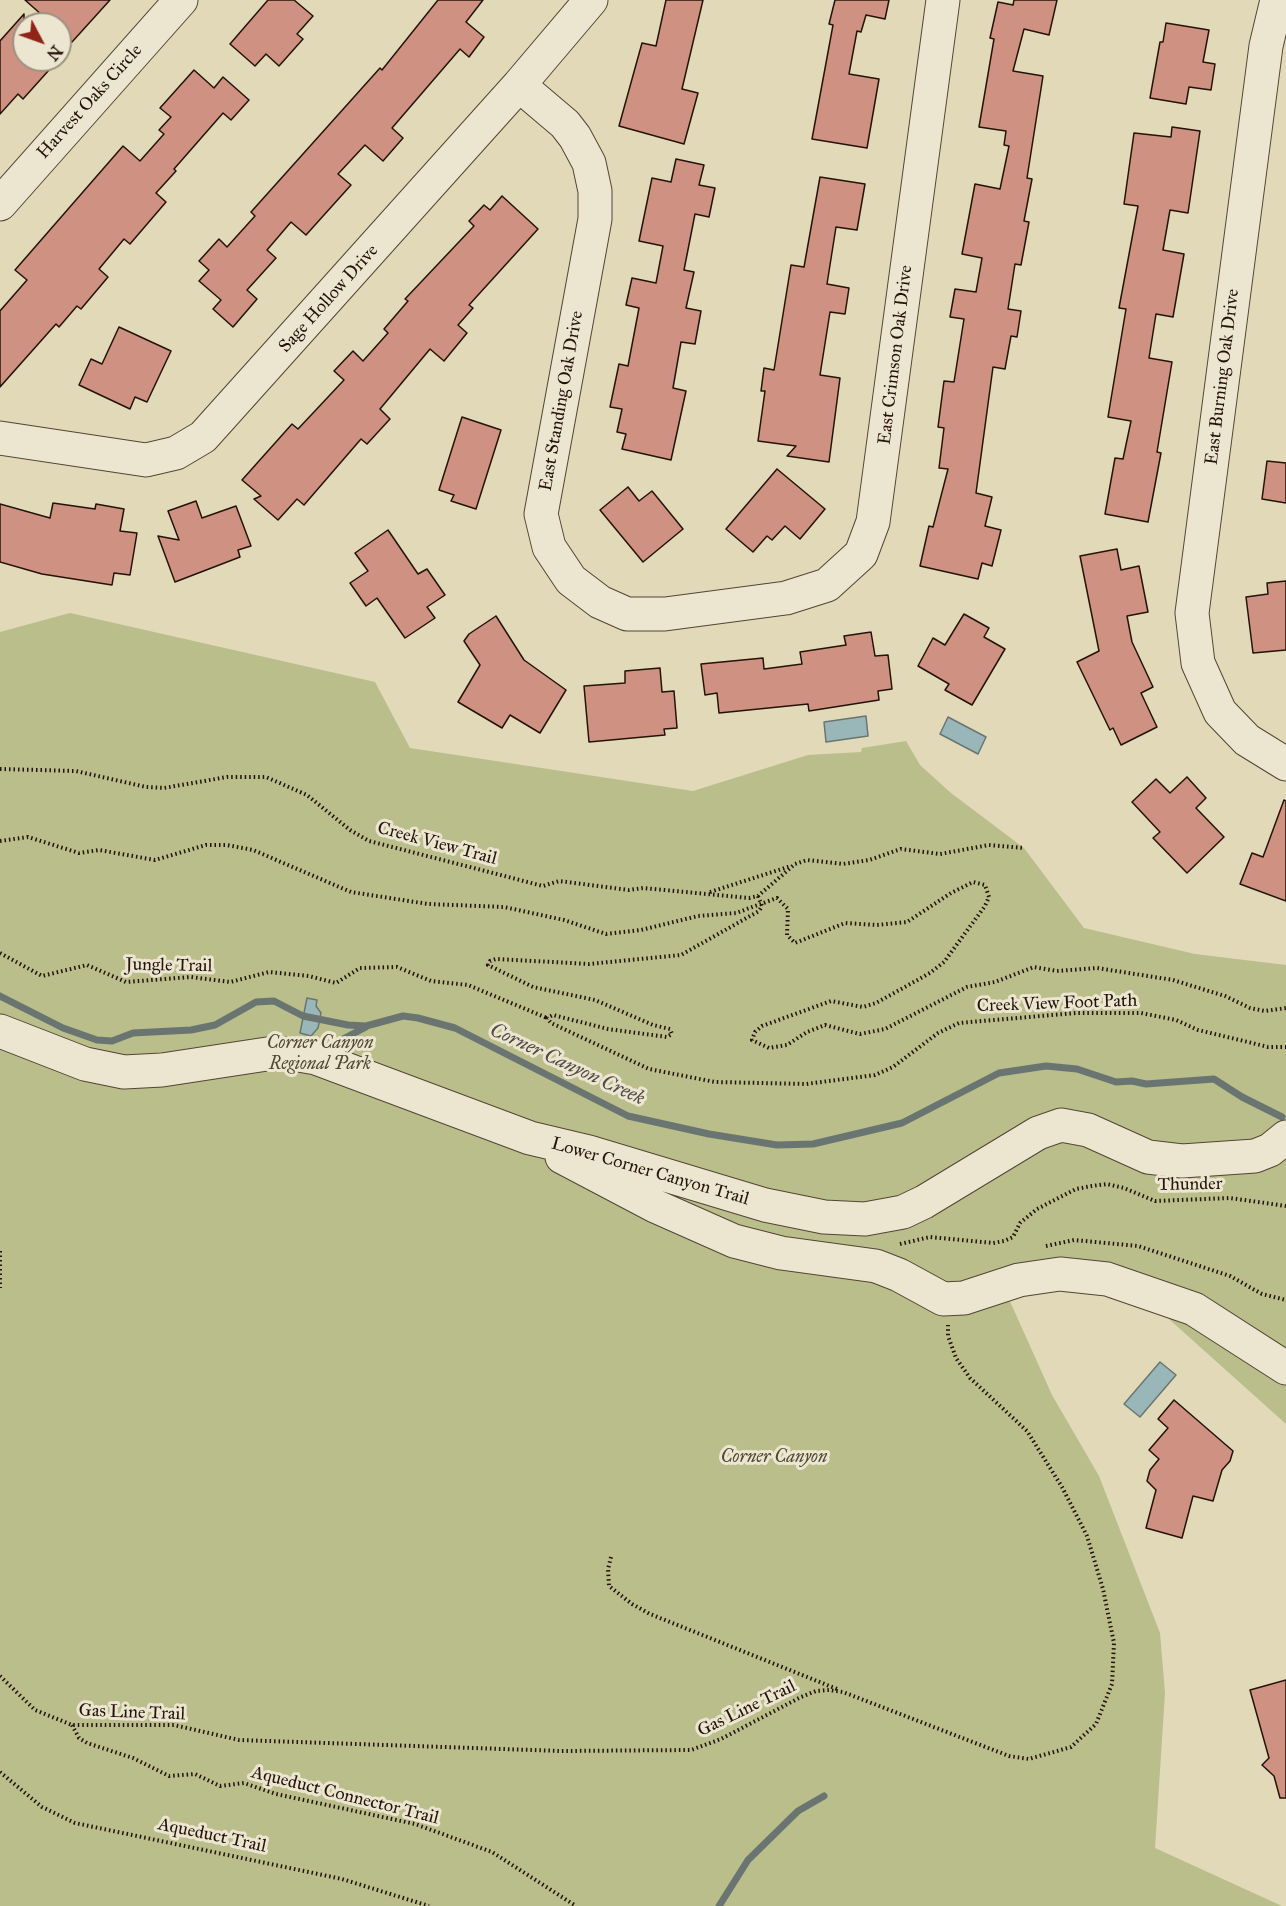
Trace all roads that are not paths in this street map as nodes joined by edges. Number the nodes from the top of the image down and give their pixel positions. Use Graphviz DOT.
graph roads {
  1 [pos="181,0"];
  2 [pos="591,0"];
  3 [pos="942,0"];
  4 [pos="1277,0"];
  5 [pos="519,85"];
  6 [pos="0,204"];
  7 [pos="0,438"];
  8 [pos="720,607"];
  9 [pos="1286,764"];
  10 [pos="0,1031"];
  11 [pos="1286,1137"];
  12 [pos="530,1138"];
  13 [pos="1286,1368"];
  1 -- 6 [label="street, Harvest Oaks Circle"];
  2 -- 5 [label="street, Sage Hollow Drive"];
  3 -- 8 [label="street, East Crimson Oak Drive"];
  4 -- 9 [label="street, East Burning Oak Drive"];
  5 -- 7 [label="street, Sage Hollow Drive"];
  5 -- 8 [label="street, East Standing Oak Drive"];
  10 -- 12 [label="street, Lower Corner Canyon Trail"];
  11 -- 12 [label="street, Lower Corner Canyon Trail"];
  12 -- 13 [label="street"];
}
